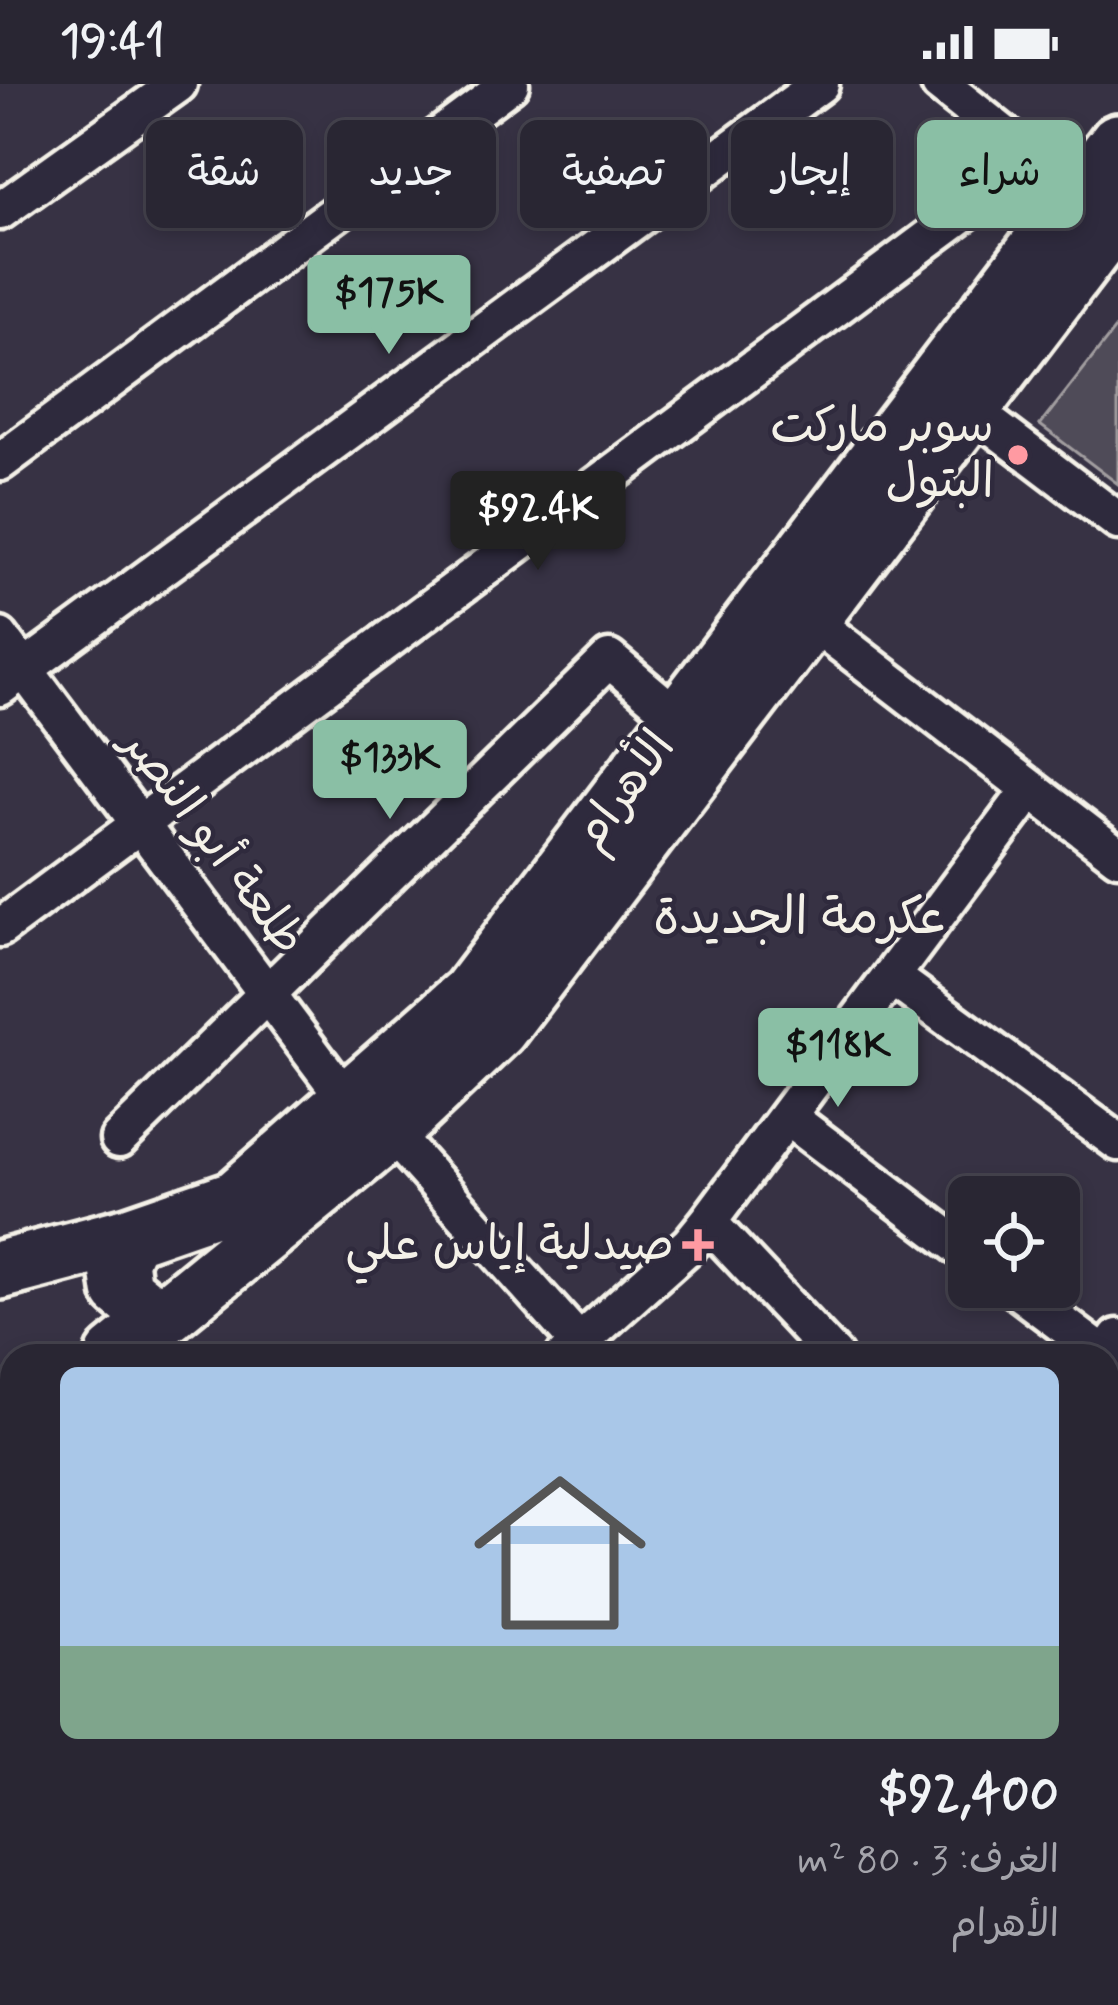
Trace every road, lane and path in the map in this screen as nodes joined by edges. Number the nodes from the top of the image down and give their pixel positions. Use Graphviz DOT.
graph roads {
  1 [pos="178,84"];
  2 [pos="510,84"];
  3 [pos="820,84"];
  4 [pos="940,84"];
  5 [pos="986,120"];
  6 [pos="1118,143"];
  7 [pos="1083,193"];
  8 [pos="0,211"];
  9 [pos="1108,211"];
  10 [pos="943,228"];
  11 [pos="969,408"];
  12 [pos="0,462"];
  13 [pos="1118,521"];
  14 [pos="808,618"];
  15 [pos="0,637"];
  16 [pos="12,678"];
  17 [pos="680,718"];
  18 [pos="1030,790"];
  19 [pos="140,824"];
  20 [pos="1118,856"];
  21 [pos="0,928"];
  22 [pos="892,977"];
  23 [pos="266,993"];
  24 [pos="370,1117"];
  25 [pos="788,1117"];
  26 [pos="119,1139"];
  27 [pos="1118,1142"];
  28 [pos="708,1222"];
  29 [pos="129,1236"];
  30 [pos="948,1238"];
  31 [pos="0,1270"];
  32 [pos="1041,1308"];
  33 [pos="168,1312"];
  34 [pos="129,1344"];
  35 [pos="571,1344"];
  36 [pos="586,1344"];
  37 [pos="823,1344"];
  38 [pos="1089,1344"];
  1 -- 8 [label="street"];
  2 -- 12 [label="street"];
  3 -- 16 [label="street"];
  4 -- 5 [label="street"];
  6 -- 9 [label="main road, الأهرام"];
  7 -- 9 [label="street"];
  9 -- 11 [label="main road, الأهرام"];
  9 -- 17 [label="main road, الأهرام"];
  10 -- 19 [label="street"];
  11 -- 13 [label="street"];
  11 -- 14 [label="main road, الأهرام"];
  14 -- 18 [label="street"];
  14 -- 24 [label="main road, الأهرام"];
  15 -- 16 [label="street, طلعة أبو النصر"];
  16 -- 19 [label="street, طلعة أبو النصر"];
  17 -- 23 [label="street"];
  17 -- 24 [label="main road, الأهرام"];
  18 -- 20 [label="street"];
  18 -- 22 [label="street"];
  19 -- 21 [label="street"];
  19 -- 23 [label="street, طلعة أبو النصر"];
  22 -- 25 [label="street"];
  22 -- 27 [label="street"];
  23 -- 24 [label="street, طلعة أبو النصر"];
  23 -- 26 [label="street"];
  24 -- 29 [label="main road, الأهرام"];
  24 -- 33 [label="main road, الأهرام"];
  24 -- 35 [label="street, طلعة أبو النصر"];
  25 -- 28 [label="street"];
  25 -- 30 [label="street"];
  28 -- 36 [label="street"];
  28 -- 37 [label="street"];
  29 -- 31 [label="main road, الأهرام"];
  29 -- 33 [label="main road"];
  32 -- 38 [label="street"];
  33 -- 34 [label="main road, الأهرام"];
}
